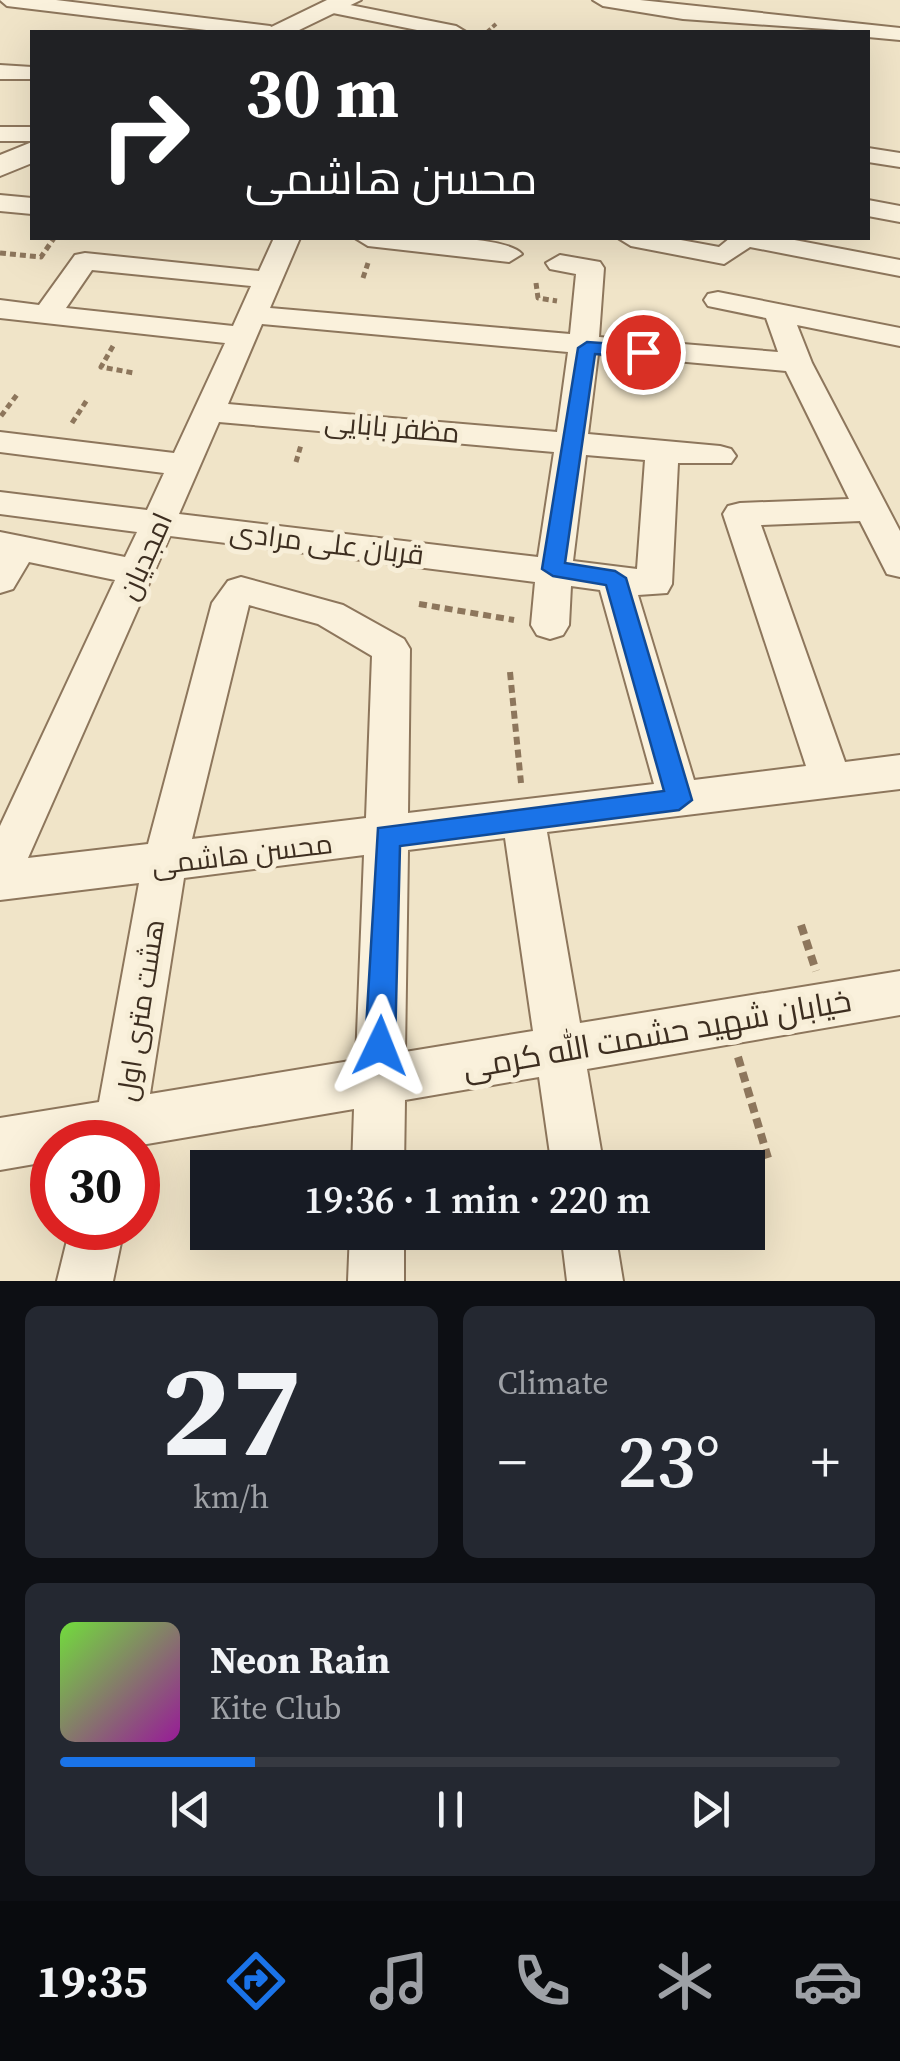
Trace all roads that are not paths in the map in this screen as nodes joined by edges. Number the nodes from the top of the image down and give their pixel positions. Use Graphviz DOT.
graph roads {
  1 [pos="7,0"];
  2 [pos="603,0"];
  3 [pos="343,2"];
  4 [pos="0,21"];
  5 [pos="742,26"];
  6 [pos="86,30"];
  7 [pos="255,30"];
  8 [pos="277,30"];
  9 [pos="448,30"];
  10 [pos="837,30"];
  11 [pos="870,32"];
  12 [pos="900,34"];
  13 [pos="0,134"];
  14 [pos="30,134"];
  15 [pos="30,151"];
  16 [pos="870,155"];
  17 [pos="900,160"];
  18 [pos="0,166"];
  19 [pos="0,202"];
  20 [pos="30,206"];
  21 [pos="870,208"];
  22 [pos="900,214"];
  23 [pos="287,240"];
  24 [pos="386,240"];
  25 [pos="641,240"];
  26 [pos="743,240"];
  27 [pos="755,240"];
  28 [pos="509,254"];
  29 [pos="560,264"];
  30 [pos="900,268"];
  31 [pos="270,280"];
  32 [pos="718,300"];
  33 [pos="0,309"];
  34 [pos="778,312"];
  35 [pos="48,314"];
  36 [pos="250,325"];
  37 [pos="900,337"];
  38 [pos="587,348"];
  39 [pos="797,363"];
  40 [pos="210,412"];
  41 [pos="0,442"];
  42 [pos="574,442"];
  43 [pos="662,452"];
  44 [pos="720,456"];
  45 [pos="186,465"];
  46 [pos="0,503"];
  47 [pos="873,509"];
  48 [pos="160,524"];
  49 [pos="10,546"];
  50 [pos="900,565"];
  51 [pos="553,569"];
  52 [pos="138,572"];
  53 [pos="615,578"];
  54 [pos="0,580"];
  55 [pos="550,626"];
  56 [pos="900,772"];
  57 [pos="831,781"];
  58 [pos="679,800"];
  59 [pos="524,819"];
  60 [pos="387,836"];
  61 [pos="164,865"];
  62 [pos="0,873"];
  63 [pos="0,881"];
  64 [pos="900,993"];
  65 [pos="561,1050"];
  66 [pos="379,1081"];
  67 [pos="121,1120"];
  68 [pos="160,1125"];
  69 [pos="30,1141"];
  70 [pos="0,1144"];
  71 [pos="378,1150"];
  72 [pos="575,1150"];
  73 [pos="92,1250"];
  74 [pos="377,1250"];
  75 [pos="590,1250"];
  76 [pos="85,1281"];
  77 [pos="376,1281"];
  78 [pos="594,1281"];
  1 -- 7 [label="street"];
  2 -- 5 [label="street"];
  3 -- 8 [label="street"];
  3 -- 9 [label="street"];
  4 -- 6 [label="street"];
  5 -- 10 [label="street"];
  11 -- 12 [label="street"];
  13 -- 14 [label="street"];
  15 -- 18 [label="street"];
  16 -- 17 [label="street"];
  19 -- 20 [label="street"];
  21 -- 22 [label="street"];
  23 -- 31 [label="street, امجدیان"];
  24 -- 28 [label="street"];
  25 -- 26 [label="street"];
  27 -- 30 [label="street"];
  29 -- 38 [label="street"];
  31 -- 35 [label="street"];
  31 -- 36 [label="street, امجدیان"];
  32 -- 34 [label="street"];
  33 -- 35 [label="street"];
  34 -- 37 [label="street"];
  34 -- 39 [label="street"];
  35 -- 36 [label="street"];
  36 -- 38 [label="street"];
  36 -- 40 [label="street, امجدیان"];
  38 -- 39 [label="street"];
  38 -- 42 [label="street"];
  39 -- 47 [label="street"];
  40 -- 42 [label="street, مظفر بابایی"];
  40 -- 45 [label="street, امجدیان"];
  41 -- 45 [label="street"];
  42 -- 43 [label="street, مظفر بابایی"];
  42 -- 51 [label="street"];
  43 -- 44 [label="street, مظفر بابایی"];
  43 -- 53 [label="street, قربان علی مرادی"];
  45 -- 48 [label="street, امجدیان"];
  46 -- 48 [label="street, قربان علی مرادی"];
  47 -- 50 [label="street"];
  47 -- 57 [label="street"];
  48 -- 51 [label="street, قربان علی مرادی"];
  48 -- 52 [label="street, امجدیان"];
  49 -- 52 [label="street"];
  49 -- 54 [label="street"];
  51 -- 53 [label="street, قربان علی مرادی"];
  51 -- 55 [label="street"];
  52 -- 62 [label="street, امجدیان"];
  53 -- 58 [label="street"];
  56 -- 57 [label="street, محسن هاشمی"];
  57 -- 58 [label="street, محسن هاشمی"];
  58 -- 59 [label="street, محسن هاشمی"];
  59 -- 60 [label="street, محسن هاشمی"];
  59 -- 65 [label="street"];
  60 -- 61 [label="street, محسن هاشمی"];
  60 -- 61 [label="street, هشت متری اول"];
  60 -- 66 [label="street"];
  61 -- 63 [label="street, محسن هاشمی"];
  61 -- 67 [label="street, هشت متری اول"];
  64 -- 65 [label="street, خیابان شهید حشمت الله کرمی"];
  65 -- 66 [label="street, خیابان شهید حشمت الله کرمی"];
  65 -- 72 [label="street"];
  66 -- 68 [label="street, خیابان شهید حشمت الله کرمی"];
  66 -- 71 [label="street"];
  69 -- 70 [label="street, خیابان شهید حشمت الله کرمی"];
  73 -- 76 [label="street"];
  74 -- 77 [label="street"];
  75 -- 78 [label="street"];
}
